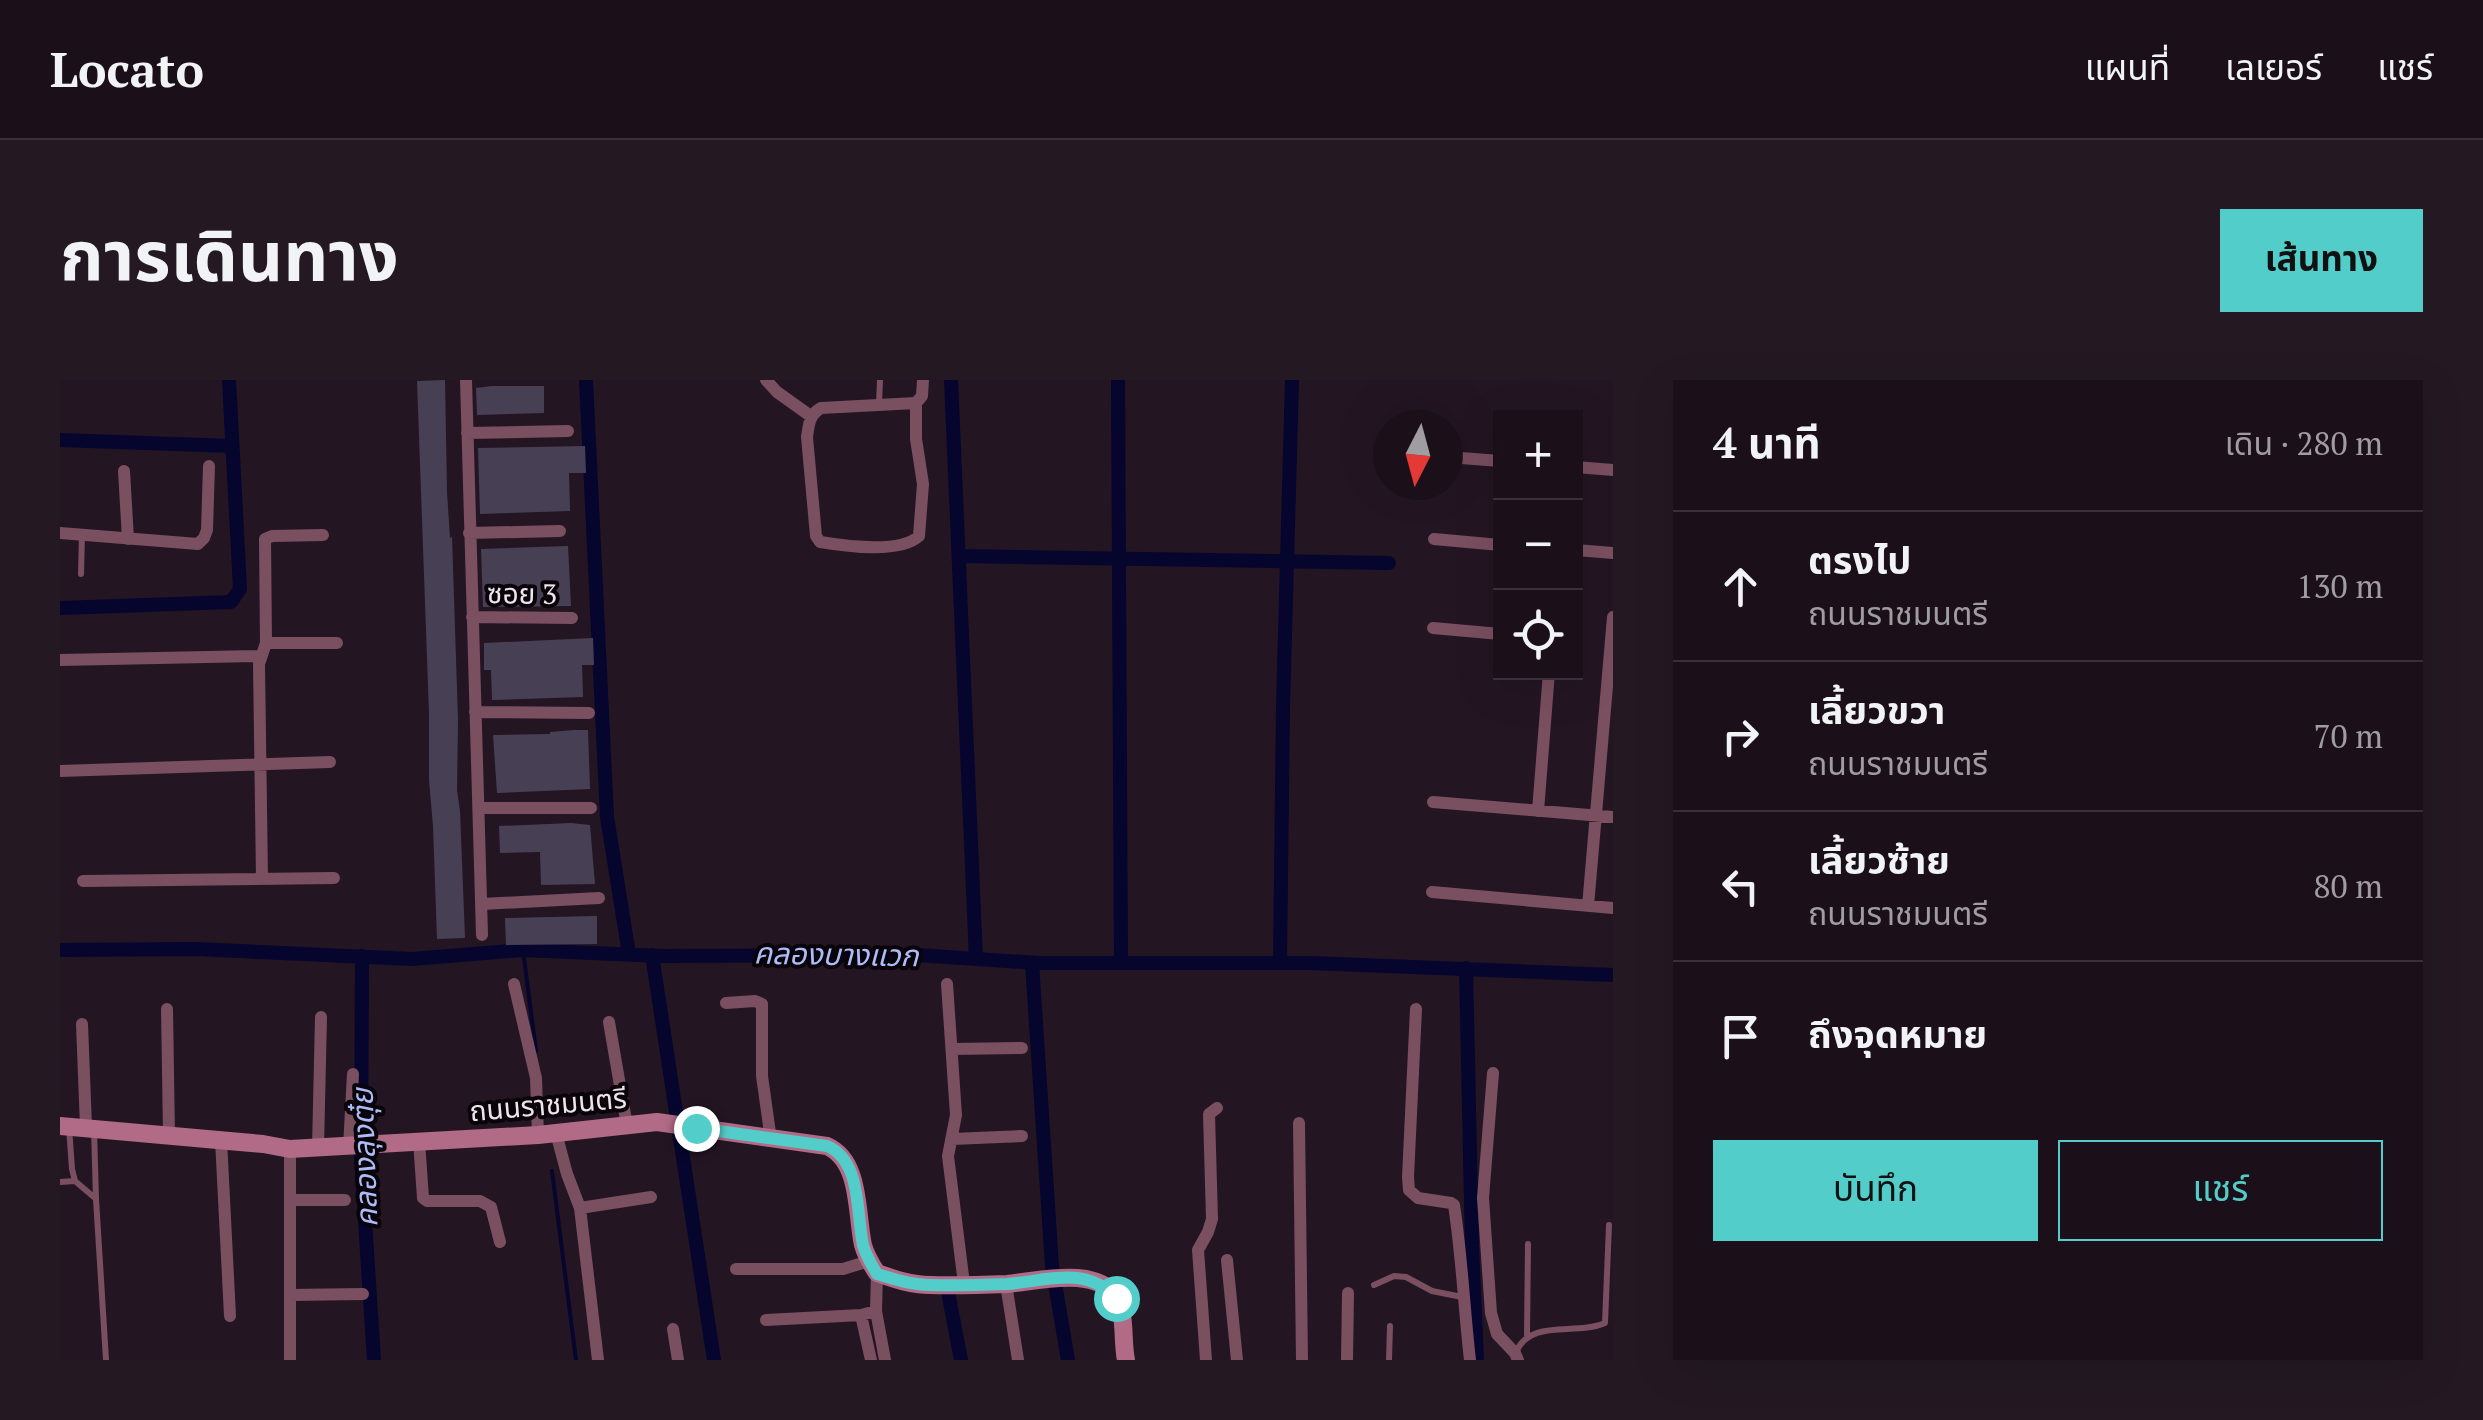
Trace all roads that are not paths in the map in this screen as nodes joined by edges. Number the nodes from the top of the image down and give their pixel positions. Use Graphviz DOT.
graph roads {
  1 [pos="466,380"];
  2 [pos="766,380"];
  3 [pos="880,380"];
  4 [pos="923,380"];
  5 [pos="916,403"];
  6 [pos="879,405"];
  7 [pos="812,416"];
  8 [pos="568,430"];
  9 [pos="467,433"];
  10 [pos="1463,458"];
  11 [pos="1493,460"];
  12 [pos="209,466"];
  13 [pos="1583,468"];
  14 [pos="1613,470"];
  15 [pos="124,471"];
  16 [pos="560,531"];
  17 [pos="469,532"];
  18 [pos="60,533"];
  19 [pos="82,534"];
  20 [pos="323,535"];
  21 [pos="128,539"];
  22 [pos="1434,540"];
  23 [pos="1493,544"];
  24 [pos="1583,551"];
  25 [pos="1613,553"];
  26 [pos="81,574"];
  27 [pos="472,617"];
  28 [pos="1613,617"];
  29 [pos="572,618"];
  30 [pos="1434,628"];
  31 [pos="1493,633"];
  32 [pos="1612,641"];
  33 [pos="336,642"];
  34 [pos="264,650"];
  35 [pos="60,660"];
  36 [pos="1548,680"];
  37 [pos="475,712"];
  38 [pos="589,713"];
  39 [pos="1608,727"];
  40 [pos="330,762"];
  41 [pos="259,764"];
  42 [pos="66,771"];
  43 [pos="1433,802"];
  44 [pos="480,808"];
  45 [pos="592,808"];
  46 [pos="1538,810"];
  47 [pos="1595,815"];
  48 [pos="1613,816"];
  49 [pos="334,878"];
  50 [pos="262,879"];
  51 [pos="83,881"];
  52 [pos="1432,892"];
  53 [pos="598,898"];
  54 [pos="482,904"];
  55 [pos="1588,906"];
  56 [pos="1613,908"];
  57 [pos="482,935"];
  58 [pos="514,984"];
  59 [pos="947,984"];
  60 [pos="726,1002"];
  61 [pos="167,1009"];
  62 [pos="1416,1009"];
  63 [pos="321,1017"];
  64 [pos="610,1022"];
  65 [pos="82,1024"];
  66 [pos="1022,1048"];
  67 [pos="952,1049"];
  68 [pos="353,1074"];
  69 [pos="1493,1074"];
  70 [pos="1217,1108"];
  71 [pos="1299,1123"];
  72 [pos="627,1126"];
  73 [pos="77,1127"];
  74 [pos="547,1134"];
  75 [pos="169,1135"];
  76 [pos="1022,1136"];
  77 [pos="952,1139"];
  78 [pos="221,1140"];
  79 [pos="770,1140"];
  80 [pos="419,1142"];
  81 [pos="351,1146"];
  82 [pos="318,1148"];
  83 [pos="290,1149"];
  84 [pos="75,1181"];
  85 [pos="60,1182"];
  86 [pos="650,1198"];
  87 [pos="96,1199"];
  88 [pos="290,1200"];
  89 [pos="345,1200"];
  90 [pos="580,1208"];
  91 [pos="1609,1225"];
  92 [pos="500,1242"];
  93 [pos="1528,1244"];
  94 [pos="1227,1260"];
  95 [pos="873,1267"];
  96 [pos="736,1269"];
  97 [pos="964,1284"];
  98 [pos="1006,1284"];
  99 [pos="1374,1285"];
  100 [pos="1348,1293"];
  101 [pos="363,1294"];
  102 [pos="290,1295"];
  103 [pos="1462,1297"];
  104 [pos="876,1311"];
  105 [pos="860,1315"];
  106 [pos="230,1316"];
  107 [pos="766,1320"];
  108 [pos="1390,1326"];
  109 [pos="673,1329"];
  110 [pos="1527,1335"];
  111 [pos="1516,1357"];
  112 [pos="106,1360"];
  113 [pos="290,1360"];
  114 [pos="598,1360"];
  115 [pos="678,1360"];
  116 [pos="871,1360"];
  117 [pos="885,1360"];
  118 [pos="1018,1360"];
  119 [pos="1126,1360"];
  120 [pos="1206,1360"];
  121 [pos="1237,1360"];
  122 [pos="1302,1360"];
  123 [pos="1347,1360"];
  124 [pos="1389,1360"];
  125 [pos="1470,1360"];
  1 -- 9 [label="street"];
  2 -- 7 [label="street"];
  3 -- 6 [label="lane"];
  4 -- 5 [label="street"];
  5 -- 6 [label="street"];
  5 -- 7 [label="street"];
  6 -- 7 [label="street"];
  8 -- 9 [label="street"];
  9 -- 17 [label="street"];
  10 -- 11 [label="street"];
  12 -- 21 [label="street"];
  13 -- 14 [label="street"];
  15 -- 21 [label="street"];
  16 -- 17 [label="street"];
  17 -- 27 [label="street"];
  18 -- 19 [label="street"];
  19 -- 21 [label="street"];
  19 -- 26 [label="lane"];
  20 -- 34 [label="street"];
  22 -- 23 [label="street"];
  24 -- 25 [label="street"];
  27 -- 29 [label="street, ซอย 3"];
  27 -- 37 [label="street"];
  28 -- 32 [label="street"];
  30 -- 31 [label="street"];
  32 -- 39 [label="street"];
  33 -- 34 [label="street"];
  34 -- 35 [label="street"];
  34 -- 41 [label="street"];
  36 -- 46 [label="street"];
  37 -- 38 [label="street"];
  37 -- 44 [label="street"];
  39 -- 47 [label="street"];
  40 -- 41 [label="street"];
  41 -- 42 [label="street"];
  41 -- 50 [label="street"];
  43 -- 46 [label="street"];
  44 -- 45 [label="street"];
  44 -- 54 [label="street"];
  46 -- 47 [label="street"];
  47 -- 48 [label="street"];
  47 -- 55 [label="street"];
  49 -- 50 [label="street"];
  50 -- 51 [label="street"];
  52 -- 55 [label="street"];
  53 -- 54 [label="street"];
  54 -- 57 [label="street"];
  55 -- 56 [label="street"];
  58 -- 74 [label="street"];
  59 -- 67 [label="street"];
  60 -- 79 [label="street"];
  61 -- 75 [label="street"];
  62 -- 103 [label="street"];
  63 -- 82 [label="street"];
  64 -- 72 [label="street"];
  65 -- 73 [label="street"];
  66 -- 67 [label="street"];
  67 -- 77 [label="street"];
  68 -- 81 [label="street"];
  69 -- 111 [label="street"];
  70 -- 120 [label="street"];
  71 -- 122 [label="street"];
  72 -- 74 [label="street, ถนนราชมนตรี"];
  72 -- 79 [label="street, ถนนราชมนตรี"];
  73 -- 75 [label="street, ถนนราชมนตรี"];
  73 -- 84 [label="lane"];
  73 -- 87 [label="lane"];
  74 -- 80 [label="street, ถนนราชมนตรี"];
  74 -- 90 [label="street"];
  75 -- 78 [label="street, ถนนราชมนตรี"];
  76 -- 77 [label="street"];
  77 -- 97 [label="street"];
  78 -- 83 [label="street, ถนนราชมนตรี"];
  78 -- 106 [label="street"];
  79 -- 95 [label="street, ถนนราชมนตรี"];
  80 -- 81 [label="street, ถนนราชมนตรี"];
  80 -- 92 [label="street"];
  81 -- 82 [label="street, ถนนราชมนตรี"];
  82 -- 83 [label="street, ถนนราชมนตรี"];
  83 -- 88 [label="street"];
  84 -- 85 [label="lane"];
  84 -- 87 [label="lane"];
  86 -- 90 [label="street"];
  87 -- 112 [label="lane"];
  88 -- 89 [label="street"];
  88 -- 102 [label="street"];
  90 -- 114 [label="street"];
  91 -- 110 [label="lane"];
  93 -- 110 [label="lane"];
  94 -- 121 [label="street"];
  95 -- 96 [label="street"];
  95 -- 97 [label="street"];
  95 -- 104 [label="street"];
  97 -- 98 [label="street"];
  98 -- 118 [label="street"];
  98 -- 119 [label="street"];
  99 -- 103 [label="lane"];
  100 -- 123 [label="street"];
  101 -- 102 [label="street"];
  102 -- 113 [label="street"];
  103 -- 125 [label="street"];
  104 -- 105 [label="street"];
  104 -- 117 [label="street"];
  105 -- 107 [label="street"];
  105 -- 116 [label="street"];
  108 -- 124 [label="lane"];
  109 -- 115 [label="street"];
  110 -- 111 [label="lane"];
}
